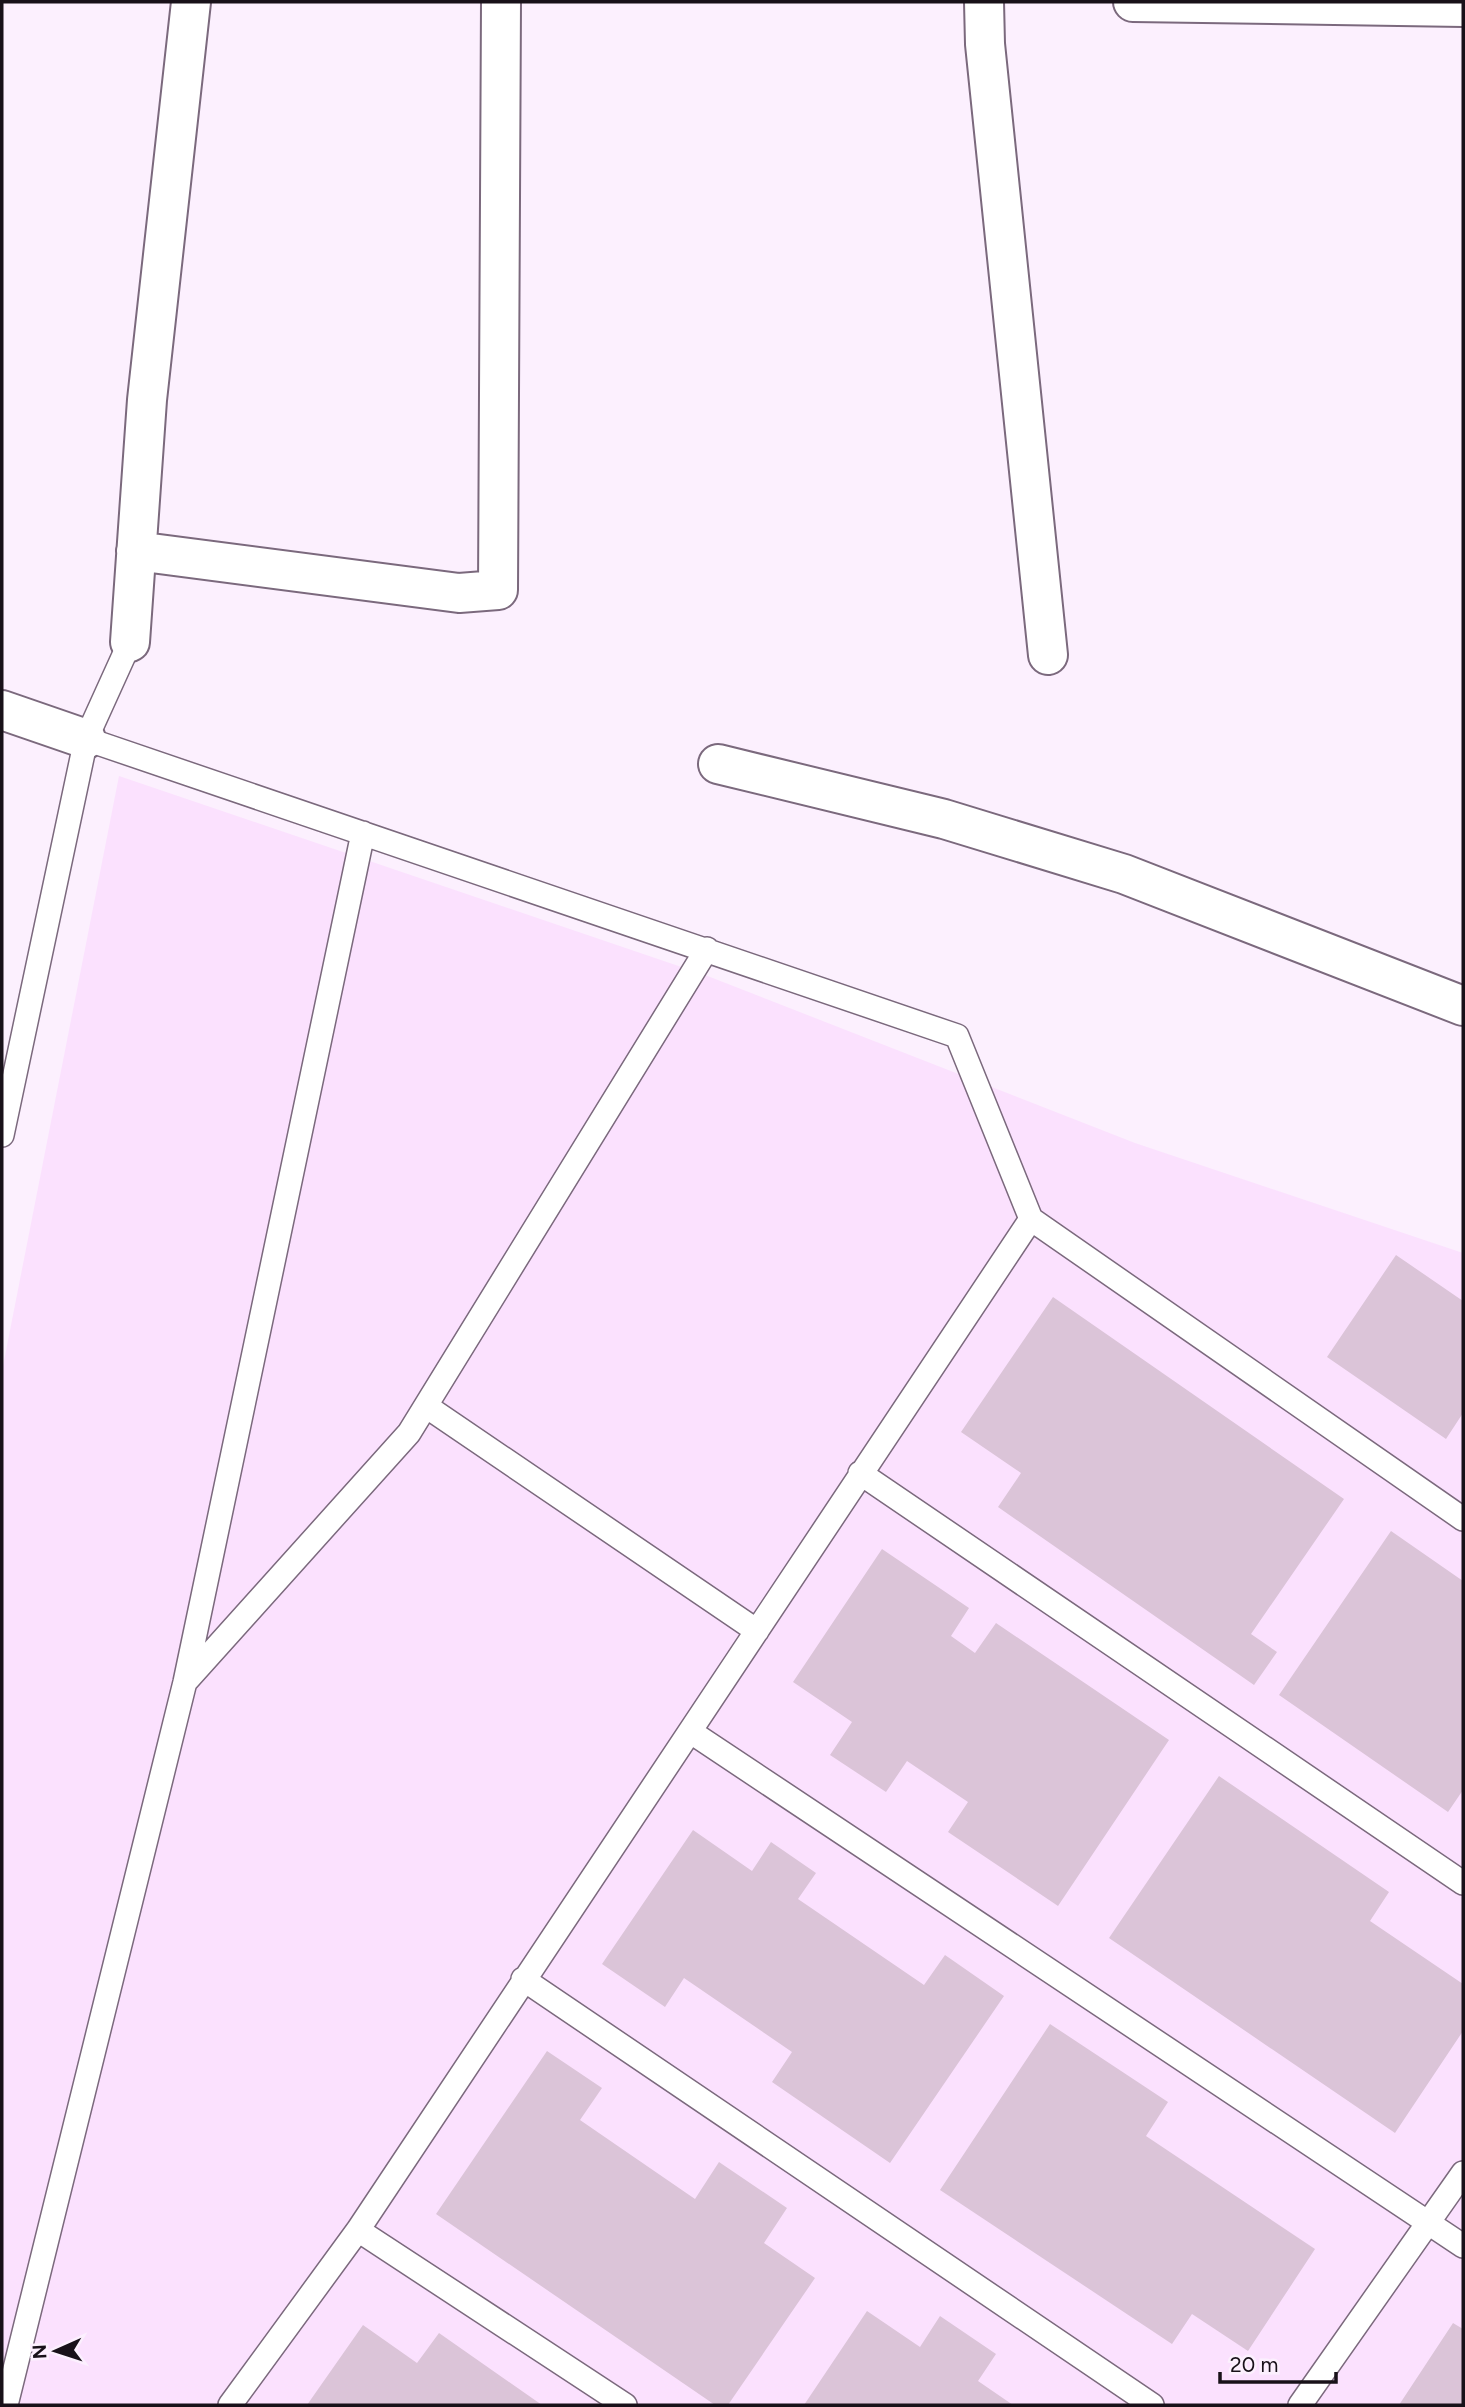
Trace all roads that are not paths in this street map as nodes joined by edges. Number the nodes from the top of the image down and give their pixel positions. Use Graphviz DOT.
graph roads {
  1 [pos="191,2"];
  2 [pos="501,2"];
  3 [pos="984,2"];
  4 [pos="1133,2"];
  5 [pos="1463,7"];
  6 [pos="136,551"];
  7 [pos="130,642"];
  8 [pos="1048,654"];
  9 [pos="2,710"];
  10 [pos="86,739"];
  11 [pos="718,764"];
  12 [pos="363,833"];
  13 [pos="707,948"];
  14 [pos="1463,1006"];
  15 [pos="2,1135"];
  16 [pos="1031,1219"];
  17 [pos="426,1406"];
  18 [pos="860,1473"];
  19 [pos="1463,1518"];
  20 [pos="758,1631"];
  21 [pos="185,1682"];
  22 [pos="691,1732"];
  23 [pos="1463,1883"];
  24 [pos="523,1979"];
  25 [pos="1463,2172"];
  26 [pos="1430,2222"];
  27 [pos="358,2230"];
  28 [pos="1463,2246"];
  29 [pos="6,2405"];
  30 [pos="230,2405"];
  31 [pos="625,2405"];
  32 [pos="1152,2405"];
  33 [pos="1300,2405"];
  1 -- 6 [label="street"];
  2 -- 6 [label="street"];
  3 -- 8 [label="street"];
  4 -- 5 [label="street"];
  6 -- 7 [label="street"];
  7 -- 10 [label="lane"];
  9 -- 10 [label="street"];
  10 -- 12 [label="lane"];
  10 -- 15 [label="lane"];
  11 -- 14 [label="street"];
  12 -- 13 [label="lane"];
  12 -- 21 [label="lane"];
  13 -- 16 [label="lane"];
  13 -- 17 [label="lane"];
  16 -- 18 [label="lane"];
  16 -- 19 [label="lane"];
  17 -- 20 [label="lane"];
  17 -- 21 [label="lane"];
  18 -- 20 [label="lane"];
  18 -- 23 [label="lane"];
  20 -- 22 [label="lane"];
  21 -- 29 [label="lane"];
  22 -- 24 [label="lane"];
  22 -- 26 [label="lane"];
  24 -- 27 [label="lane"];
  24 -- 32 [label="lane"];
  25 -- 26 [label="lane"];
  26 -- 28 [label="lane"];
  26 -- 33 [label="lane"];
  27 -- 30 [label="lane"];
  27 -- 31 [label="lane"];
}
